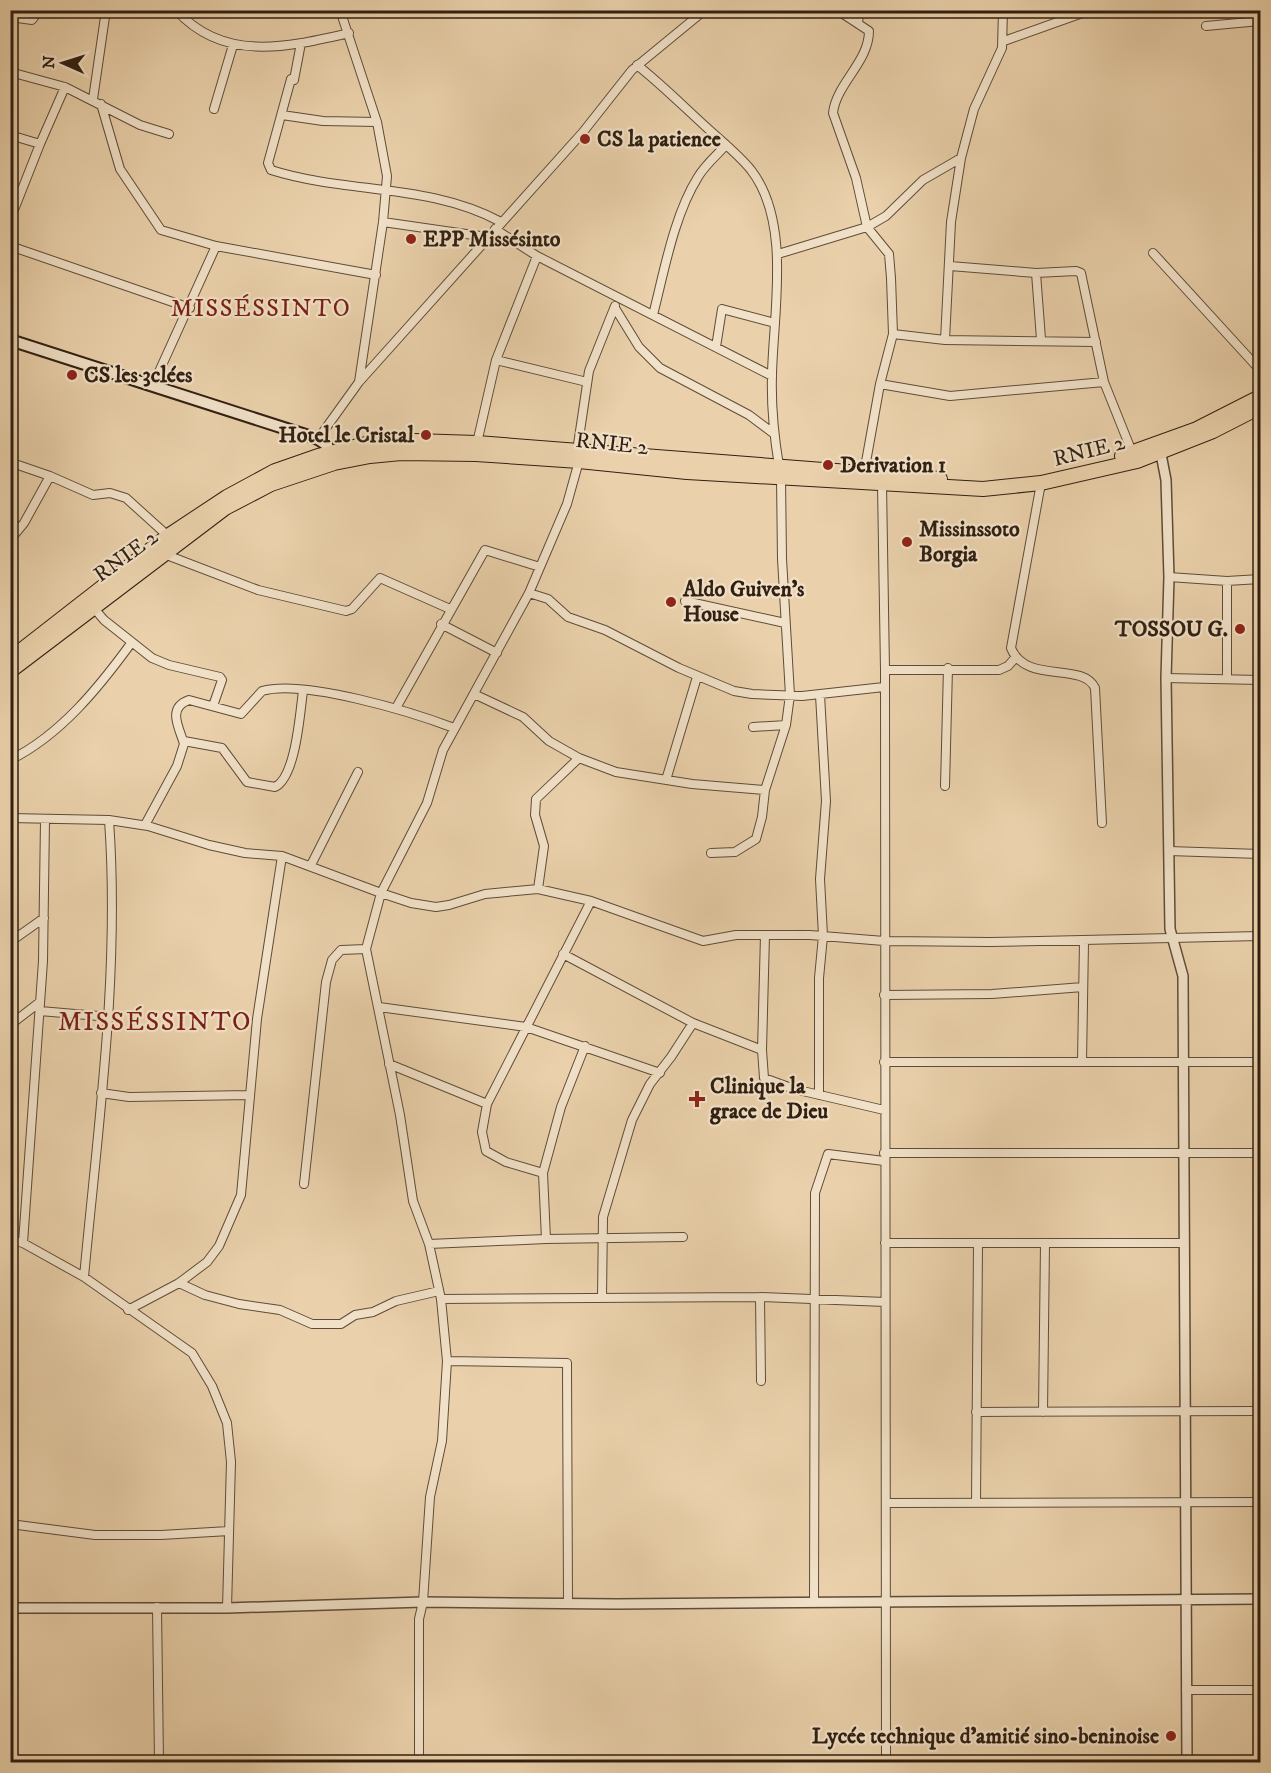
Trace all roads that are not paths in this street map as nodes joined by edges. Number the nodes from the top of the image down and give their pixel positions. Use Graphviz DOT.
graph roads {
  1 [pos="39,10"];
  2 [pos="106,10"];
  3 [pos="176,10"];
  4 [pos="340,10"];
  5 [pos="705,10"];
  6 [pos="837,10"];
  7 [pos="860,10"];
  8 [pos="1003,10"];
  9 [pos="1091,10"];
  10 [pos="10,17"];
  11 [pos="1260,21"];
  12 [pos="858,22"];
  13 [pos="1206,26"];
  14 [pos="349,33"];
  15 [pos="1004,41"];
  16 [pos="301,43"];
  17 [pos="233,45"];
  18 [pos="637,64"];
  19 [pos="10,72"];
  20 [pos="65,87"];
  21 [pos="93,99"];
  22 [pos="101,104"];
  23 [pos="214,109"];
  24 [pos="282,115"];
  25 [pos="377,122"];
  26 [pos="169,134"];
  27 [pos="10,135"];
  28 [pos="40,144"];
  29 [pos="726,145"];
  30 [pos="961,158"];
  31 [pos="386,188"];
  32 [pos="10,220"];
  33 [pos="383,222"];
  34 [pos="501,222"];
  35 [pos="867,227"];
  36 [pos="495,229"];
  37 [pos="487,237"];
  38 [pos="10,246"];
  39 [pos="216,246"];
  40 [pos="1153,253"];
  41 [pos="778,254"];
  42 [pos="537,256"];
  43 [pos="950,266"];
  44 [pos="1036,273"];
  45 [pos="376,274"];
  46 [pos="618,299"];
  47 [pos="190,308"];
  48 [pos="615,308"];
  49 [pos="653,315"];
  50 [pos="775,323"];
  51 [pos="893,334"];
  52 [pos="945,339"];
  53 [pos="1041,339"];
  54 [pos="10,340"];
  55 [pos="1096,342"];
  56 [pos="716,347"];
  57 [pos="496,360"];
  58 [pos="1260,370"];
  59 [pos="772,376"];
  60 [pos="359,382"];
  61 [pos="587,382"];
  62 [pos="1104,382"];
  63 [pos="880,384"];
  64 [pos="153,385"];
  65 [pos="1260,397"];
  66 [pos="1260,407"];
  67 [pos="773,434"];
  68 [pos="318,439"];
  69 [pos="477,443"];
  70 [pos="1160,448"];
  71 [pos="1132,452"];
  72 [pos="578,456"];
  73 [pos="332,458"];
  74 [pos="10,466"];
  75 [pos="780,472"];
  76 [pos="864,474"];
  77 [pos="50,476"];
  78 [pos="1041,483"];
  79 [pos="882,484"];
  80 [pos="168,536"];
  81 [pos="10,540"];
  82 [pos="152,549"];
  83 [pos="165,555"];
  84 [pos="540,567"];
  85 [pos="1168,577"];
  86 [pos="1260,579"];
  87 [pos="1227,581"];
  88 [pos="529,593"];
  89 [pos="685,601"];
  90 [pos="93,607"];
  91 [pos="450,609"];
  92 [pos="441,624"];
  93 [pos="785,624"];
  94 [pos="132,642"];
  95 [pos="497,653"];
  96 [pos="1016,658"];
  97 [pos="10,659"];
  98 [pos="948,668"];
  99 [pos="885,670"];
  100 [pos="10,671"];
  101 [pos="697,677"];
  102 [pos="1166,678"];
  103 [pos="1227,679"];
  104 [pos="1260,680"];
  105 [pos="884,687"];
  106 [pos="303,691"];
  107 [pos="474,694"];
  108 [pos="790,695"];
  109 [pos="820,695"];
  110 [pos="213,706"];
  111 [pos="396,708"];
  112 [pos="786,725"];
  113 [pos="753,727"];
  114 [pos="454,728"];
  115 [pos="184,741"];
  116 [pos="579,758"];
  117 [pos="10,760"];
  118 [pos="358,772"];
  119 [pos="666,780"];
  120 [pos="945,786"];
  121 [pos="765,790"];
  122 [pos="10,818"];
  123 [pos="45,820"];
  124 [pos="109,820"];
  125 [pos="1102,823"];
  126 [pos="145,825"];
  127 [pos="1169,851"];
  128 [pos="711,853"];
  129 [pos="1260,854"];
  130 [pos="282,856"];
  131 [pos="311,864"];
  132 [pos="538,889"];
  133 [pos="381,893"];
  134 [pos="591,901"];
  135 [pos="44,918"];
  136 [pos="765,934"];
  137 [pos="823,936"];
  138 [pos="1260,936"];
  139 [pos="1171,937"];
  140 [pos="884,941"];
  141 [pos="10,942"];
  142 [pos="1084,942"];
  143 [pos="366,949"];
  144 [pos="563,954"];
  145 [pos="1083,987"];
  146 [pos="884,995"];
  147 [pos="40,1006"];
  148 [pos="379,1007"];
  149 [pos="110,1017"];
  150 [pos="693,1023"];
  151 [pos="10,1025"];
  152 [pos="526,1027"];
  153 [pos="585,1046"];
  154 [pos="762,1050"];
  155 [pos="884,1062"];
  156 [pos="1082,1062"];
  157 [pos="1184,1062"];
  158 [pos="1260,1062"];
  159 [pos="389,1064"];
  160 [pos="660,1073"];
  161 [pos="101,1093"];
  162 [pos="249,1095"];
  163 [pos="819,1095"];
  164 [pos="487,1104"];
  165 [pos="884,1110"];
  166 [pos="1184,1153"];
  167 [pos="1260,1153"];
  168 [pos="884,1157"];
  169 [pos="543,1173"];
  170 [pos="304,1184"];
  171 [pos="683,1237"];
  172 [pos="546,1239"];
  173 [pos="602,1239"];
  174 [pos="10,1240"];
  175 [pos="23,1243"];
  176 [pos="885,1243"];
  177 [pos="1046,1243"];
  178 [pos="1184,1243"];
  179 [pos="429,1244"];
  180 [pos="978,1244"];
  181 [pos="84,1277"];
  182 [pos="178,1282"];
  183 [pos="440,1295"];
  184 [pos="760,1297"];
  185 [pos="602,1298"];
  186 [pos="816,1299"];
  187 [pos="885,1302"];
  188 [pos="128,1310"];
  189 [pos="447,1361"];
  190 [pos="761,1381"];
  191 [pos="1260,1411"];
  192 [pos="976,1412"];
  193 [pos="1044,1412"];
  194 [pos="1185,1412"];
  195 [pos="1185,1502"];
  196 [pos="1260,1502"];
  197 [pos="886,1503"];
  198 [pos="976,1503"];
  199 [pos="10,1524"];
  200 [pos="230,1530"];
  201 [pos="1186,1599"];
  202 [pos="1260,1599"];
  203 [pos="814,1601"];
  204 [pos="886,1601"];
  205 [pos="423,1602"];
  206 [pos="568,1602"];
  207 [pos="157,1607"];
  208 [pos="10,1608"];
  209 [pos="227,1608"];
  210 [pos="1186,1690"];
  211 [pos="1260,1690"];
  212 [pos="159,1762"];
  213 [pos="419,1762"];
  214 [pos="886,1762"];
  215 [pos="1187,1762"];
  1 -- 10 [label="street"];
  2 -- 21 [label="street"];
  3 -- 17 [label="street"];
  4 -- 14 [label="street"];
  5 -- 18 [label="street"];
  6 -- 12 [label="street"];
  7 -- 12 [label="street"];
  8 -- 15 [label="street"];
  9 -- 15 [label="street"];
  11 -- 13 [label="street"];
  12 -- 35 [label="street"];
  14 -- 16 [label="street"];
  14 -- 25 [label="street"];
  15 -- 30 [label="street"];
  16 -- 17 [label="street"];
  16 -- 24 [label="street"];
  17 -- 23 [label="street"];
  18 -- 29 [label="street"];
  18 -- 34 [label="street"];
  19 -- 20 [label="street"];
  20 -- 21 [label="street"];
  20 -- 28 [label="street"];
  21 -- 22 [label="street"];
  22 -- 26 [label="street"];
  22 -- 39 [label="street"];
  24 -- 25 [label="street"];
  24 -- 31 [label="street"];
  25 -- 31 [label="street"];
  27 -- 28 [label="street"];
  28 -- 32 [label="street"];
  29 -- 41 [label="street"];
  29 -- 49 [label="street"];
  30 -- 35 [label="street"];
  30 -- 43 [label="street"];
  31 -- 33 [label="street"];
  31 -- 34 [label="street"];
  33 -- 37 [label="street"];
  33 -- 45 [label="street"];
  34 -- 36 [label="street"];
  35 -- 41 [label="street"];
  35 -- 51 [label="street"];
  36 -- 37 [label="street"];
  36 -- 42 [label="street"];
  37 -- 60 [label="street"];
  38 -- 47 [label="street"];
  39 -- 45 [label="street"];
  39 -- 47 [label="street"];
  40 -- 58 [label="street"];
  41 -- 50 [label="street"];
  42 -- 46 [label="street"];
  42 -- 57 [label="street"];
  43 -- 44 [label="street"];
  43 -- 52 [label="street"];
  44 -- 53 [label="street"];
  44 -- 55 [label="street"];
  45 -- 60 [label="street"];
  46 -- 48 [label="street"];
  46 -- 49 [label="street"];
  47 -- 64 [label="street"];
  48 -- 61 [label="street"];
  48 -- 67 [label="street"];
  49 -- 56 [label="street"];
  50 -- 56 [label="street"];
  50 -- 59 [label="street"];
  51 -- 52 [label="street"];
  51 -- 63 [label="street"];
  52 -- 53 [label="street"];
  53 -- 55 [label="street"];
  54 -- 64 [label="main road"];
  55 -- 62 [label="street"];
  56 -- 59 [label="street"];
  57 -- 61 [label="street"];
  57 -- 69 [label="street"];
  59 -- 67 [label="street"];
  60 -- 68 [label="street"];
  61 -- 72 [label="street"];
  62 -- 63 [label="street"];
  62 -- 71 [label="street"];
  63 -- 76 [label="street"];
  64 -- 68 [label="main road"];
  65 -- 70 [label="highway, RNIE 2 / RNIE 2"];
  66 -- 70 [label="highway, RNIE 2 / RNIE 2"];
  67 -- 75 [label="street"];
  68 -- 73 [label="main road"];
  69 -- 72 [label="highway, RNIE 2 / RNIE 2"];
  69 -- 73 [label="highway, RNIE 2 / RNIE 2"];
  70 -- 71 [label="highway, RNIE 2 / RNIE 2"];
  70 -- 78 [label="highway, RNIE 2 / RNIE 2"];
  70 -- 85 [label="street"];
  71 -- 76 [label="highway, RNIE 2 / RNIE 2"];
  72 -- 73 [label="highway, RNIE 2 / RNIE 2"];
  72 -- 75 [label="highway, RNIE 2 / RNIE 2"];
  72 -- 84 [label="street"];
  73 -- 80 [label="highway, RNIE 2 / RNIE 2"];
  73 -- 83 [label="highway, RNIE 2 / RNIE 2"];
  74 -- 77 [label="street"];
  75 -- 76 [label="highway, RNIE 2 / RNIE 2"];
  75 -- 79 [label="highway, RNIE 2 / RNIE 2"];
  75 -- 93 [label="street"];
  77 -- 80 [label="street"];
  77 -- 81 [label="street"];
  78 -- 79 [label="highway, RNIE 2 / RNIE 2"];
  78 -- 96 [label="street"];
  79 -- 99 [label="street"];
  80 -- 82 [label="highway, RNIE 2 / RNIE 2"];
  82 -- 83 [label="street"];
  82 -- 97 [label="highway, RNIE 2 / RNIE 2"];
  83 -- 90 [label="highway, RNIE 2 / RNIE 2"];
  83 -- 91 [label="street"];
  84 -- 88 [label="street"];
  84 -- 91 [label="street"];
  85 -- 87 [label="street"];
  85 -- 102 [label="street"];
  86 -- 87 [label="street"];
  87 -- 103 [label="street"];
  88 -- 95 [label="street"];
  88 -- 101 [label="street"];
  89 -- 93 [label="street"];
  90 -- 94 [label="street"];
  90 -- 100 [label="highway, RNIE 2 / RNIE 2"];
  91 -- 92 [label="street"];
  92 -- 95 [label="street"];
  92 -- 111 [label="street"];
  93 -- 108 [label="street"];
  94 -- 110 [label="street"];
  94 -- 117 [label="street"];
  95 -- 107 [label="street"];
  96 -- 98 [label="street"];
  96 -- 125 [label="street"];
  98 -- 99 [label="street"];
  98 -- 120 [label="street"];
  99 -- 105 [label="street"];
  101 -- 108 [label="street"];
  101 -- 119 [label="street"];
  102 -- 103 [label="street"];
  102 -- 127 [label="street"];
  103 -- 104 [label="street"];
  105 -- 109 [label="street"];
  105 -- 140 [label="street"];
  106 -- 110 [label="street"];
  106 -- 111 [label="street"];
  106 -- 115 [label="street"];
  107 -- 114 [label="street"];
  107 -- 116 [label="street"];
  108 -- 109 [label="street"];
  108 -- 112 [label="street"];
  109 -- 137 [label="street"];
  110 -- 115 [label="street"];
  111 -- 114 [label="street"];
  112 -- 113 [label="street"];
  112 -- 121 [label="street"];
  114 -- 133 [label="street"];
  115 -- 126 [label="street"];
  116 -- 119 [label="street"];
  116 -- 132 [label="street"];
  118 -- 131 [label="street"];
  119 -- 121 [label="street"];
  121 -- 128 [label="street"];
  122 -- 123 [label="street"];
  123 -- 124 [label="street"];
  123 -- 135 [label="street"];
  124 -- 126 [label="street"];
  124 -- 149 [label="street"];
  126 -- 130 [label="street"];
  127 -- 129 [label="street"];
  127 -- 139 [label="street"];
  130 -- 131 [label="street"];
  130 -- 162 [label="street"];
  131 -- 133 [label="street"];
  132 -- 133 [label="street"];
  132 -- 134 [label="street"];
  133 -- 143 [label="street"];
  134 -- 136 [label="street"];
  134 -- 144 [label="street"];
  135 -- 141 [label="street"];
  135 -- 147 [label="street"];
  136 -- 137 [label="street"];
  136 -- 154 [label="street"];
  137 -- 140 [label="street"];
  137 -- 163 [label="street"];
  138 -- 139 [label="street"];
  139 -- 142 [label="street"];
  139 -- 157 [label="street"];
  140 -- 142 [label="street"];
  140 -- 146 [label="street"];
  142 -- 145 [label="street"];
  143 -- 148 [label="street"];
  143 -- 170 [label="street"];
  144 -- 150 [label="street"];
  144 -- 152 [label="street"];
  145 -- 146 [label="street"];
  145 -- 156 [label="street"];
  146 -- 155 [label="street"];
  147 -- 149 [label="street"];
  147 -- 151 [label="street"];
  147 -- 175 [label="street"];
  148 -- 152 [label="street"];
  148 -- 159 [label="street"];
  149 -- 161 [label="street"];
  150 -- 154 [label="street"];
  150 -- 160 [label="street"];
  152 -- 153 [label="street"];
  152 -- 164 [label="street"];
  153 -- 160 [label="street"];
  153 -- 169 [label="street"];
  154 -- 163 [label="street"];
  155 -- 156 [label="street"];
  155 -- 165 [label="street"];
  156 -- 157 [label="street"];
  157 -- 158 [label="street"];
  157 -- 166 [label="street"];
  159 -- 164 [label="street"];
  159 -- 179 [label="street"];
  160 -- 173 [label="street"];
  161 -- 162 [label="street"];
  161 -- 181 [label="street"];
  162 -- 182 [label="street"];
  163 -- 165 [label="street"];
  164 -- 169 [label="street"];
  165 -- 168 [label="street"];
  166 -- 167 [label="street"];
  166 -- 168 [label="street"];
  166 -- 178 [label="street"];
  168 -- 176 [label="street"];
  168 -- 186 [label="street"];
  169 -- 172 [label="street"];
  171 -- 173 [label="street"];
  172 -- 173 [label="street"];
  172 -- 179 [label="street"];
  173 -- 185 [label="street"];
  174 -- 175 [label="street"];
  175 -- 181 [label="street"];
  176 -- 180 [label="street"];
  176 -- 187 [label="street"];
  177 -- 178 [label="street"];
  177 -- 180 [label="street"];
  177 -- 193 [label="street"];
  178 -- 194 [label="street"];
  179 -- 183 [label="street"];
  180 -- 192 [label="street"];
  181 -- 188 [label="street"];
  182 -- 183 [label="street"];
  182 -- 188 [label="street"];
  183 -- 185 [label="street"];
  183 -- 189 [label="street"];
  184 -- 185 [label="street"];
  184 -- 186 [label="street"];
  184 -- 190 [label="street"];
  186 -- 187 [label="street"];
  186 -- 203 [label="street"];
  187 -- 197 [label="street"];
  188 -- 200 [label="street"];
  189 -- 205 [label="street"];
  189 -- 206 [label="street"];
  191 -- 194 [label="street"];
  192 -- 193 [label="street"];
  192 -- 198 [label="street"];
  193 -- 194 [label="street"];
  194 -- 195 [label="street"];
  195 -- 196 [label="street"];
  195 -- 198 [label="street"];
  195 -- 201 [label="street"];
  197 -- 198 [label="street"];
  197 -- 204 [label="street"];
  199 -- 200 [label="street"];
  200 -- 209 [label="street"];
  201 -- 202 [label="street"];
  201 -- 204 [label="street"];
  201 -- 210 [label="street"];
  203 -- 204 [label="street"];
  203 -- 206 [label="street"];
  204 -- 214 [label="street"];
  205 -- 206 [label="street"];
  205 -- 209 [label="street"];
  205 -- 213 [label="street"];
  207 -- 208 [label="street"];
  207 -- 209 [label="street"];
  207 -- 212 [label="street"];
  210 -- 211 [label="street"];
  210 -- 215 [label="street"];
}
